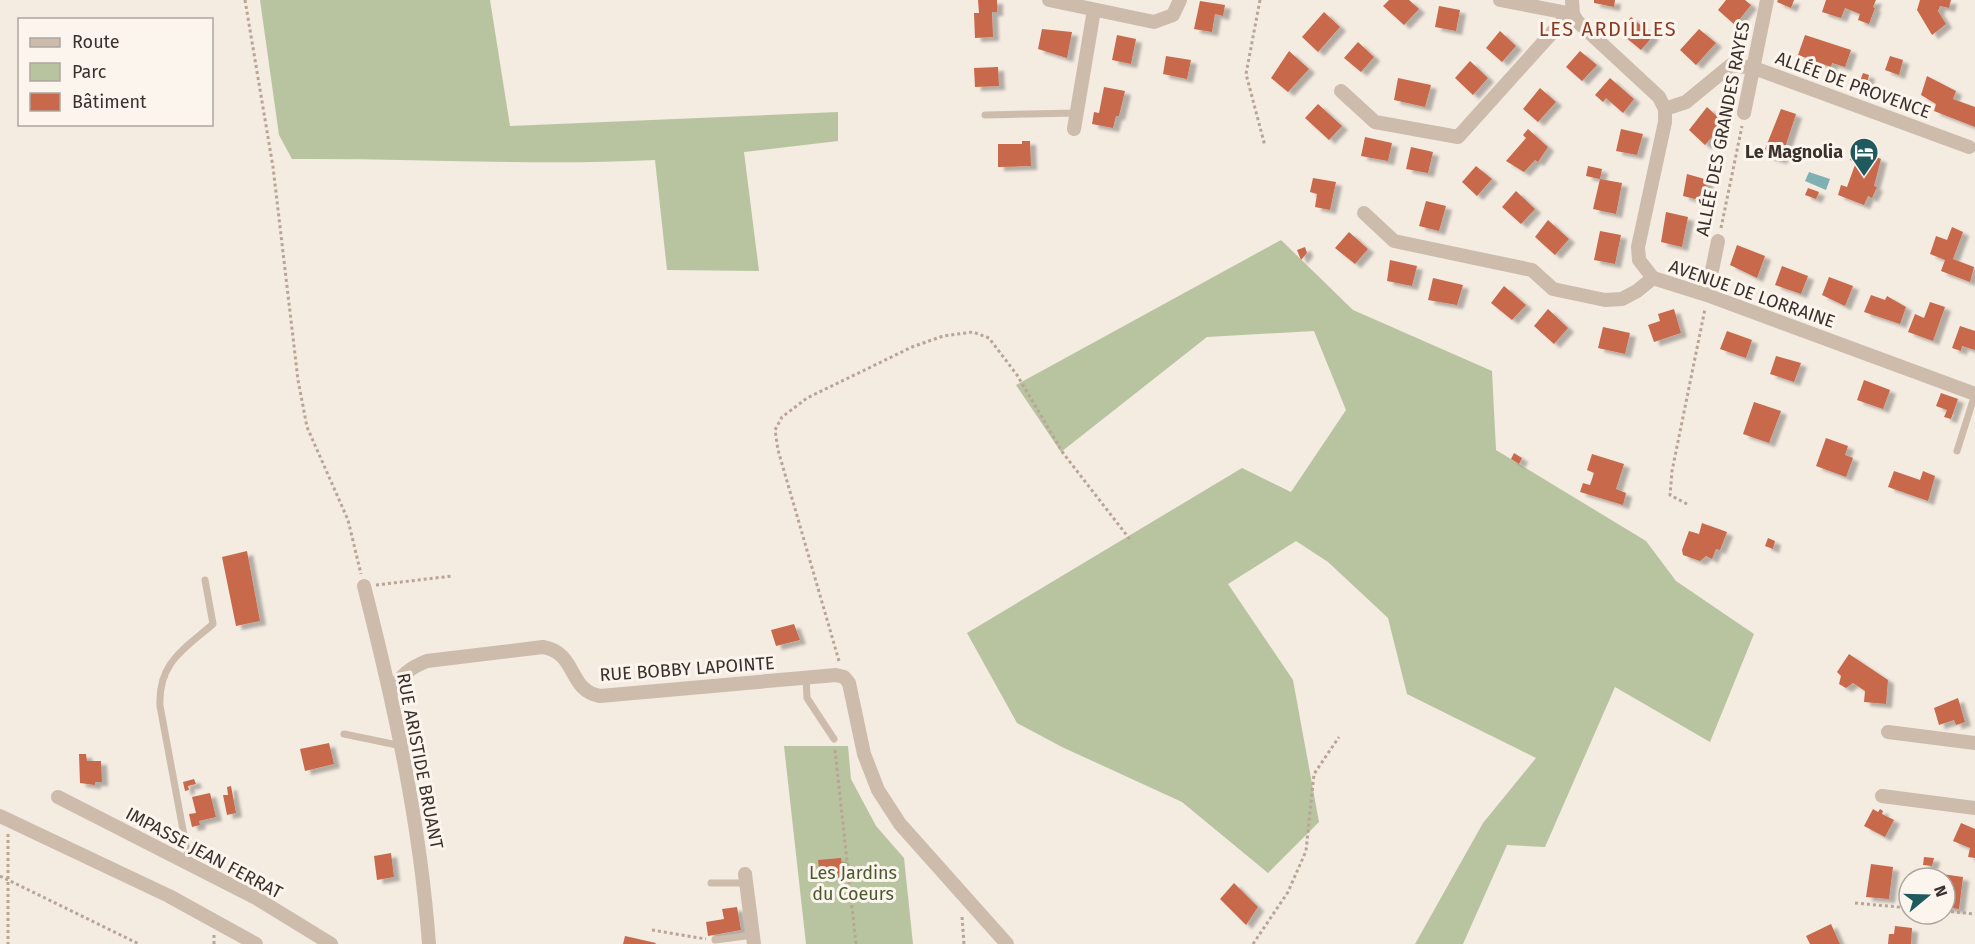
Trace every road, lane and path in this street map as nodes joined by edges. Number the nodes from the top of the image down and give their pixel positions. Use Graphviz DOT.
graph roads {
  1 [pos="245,0"];
  2 [pos="1049,0"];
  3 [pos="1180,0"];
  4 [pos="1260,0"];
  5 [pos="1500,0"];
  6 [pos="1767,0"];
  7 [pos="1573,7"];
  8 [pos="1094,9"];
  9 [pos="1754,68"];
  10 [pos="1341,91"];
  11 [pos="1665,109"];
  12 [pos="1744,112"];
  13 [pos="1077,113"];
  14 [pos="985,115"];
  15 [pos="1074,129"];
  16 [pos="1265,146"];
  17 [pos="1969,147"];
  18 [pos="1364,213"];
  19 [pos="1718,241"];
  20 [pos="1653,278"];
  21 [pos="1707,296"];
  22 [pos="1975,394"];
  23 [pos="1957,451"];
  24 [pos="1687,504"];
  25 [pos="1132,542"];
  26 [pos="452,576"];
  27 [pos="205,580"];
  28 [pos="364,586"];
  29 [pos="844,677"];
  30 [pos="806,678"];
  31 [pos="391,693"];
  32 [pos="1888,732"];
  33 [pos="344,735"];
  34 [pos="1339,737"];
  35 [pos="834,739"];
  36 [pos="1975,743"];
  37 [pos="402,746"];
  38 [pos="1882,796"];
  39 [pos="58,797"];
  40 [pos="1975,808"];
  41 [pos="4,818"];
  42 [pos="190,865"];
  43 [pos="0,876"];
  44 [pos="7,879"];
  45 [pos="745,879"];
  46 [pos="711,883"];
  47 [pos="1855,903"];
  48 [pos="1897,907"];
  49 [pos="1957,912"];
  50 [pos="1975,914"];
  51 [pos="652,930"];
  52 [pos="754,939"];
  53 [pos="714,940"];
  54 [pos="8,944"];
  55 [pos="139,944"];
  56 [pos="256,944"];
  57 [pos="331,944"];
  58 [pos="429,944"];
  59 [pos="856,944"];
  60 [pos="1007,944"];
  61 [pos="1252,944"];
  1 -- 28 [label="path"];
  2 -- 8 [label="street"];
  3 -- 8 [label="street"];
  4 -- 16 [label="path"];
  5 -- 7 [label="street"];
  6 -- 9 [label="street, ALLÉE DES GRANDES RAYES"];
  7 -- 10 [label="street"];
  7 -- 11 [label="street"];
  8 -- 13 [label="street"];
  9 -- 11 [label="street, ALLÉE DE PROVENCE"];
  9 -- 12 [label="street, ALLÉE DES GRANDES RAYES"];
  9 -- 17 [label="street, ALLÉE DE PROVENCE"];
  11 -- 20 [label="street, AVENUE DE LORRAINE"];
  12 -- 19 [label="path, ALLÉE DES GRANDES RAYES"];
  13 -- 14 [label="lane"];
  13 -- 15 [label="street"];
  18 -- 20 [label="street"];
  19 -- 21 [label="street, ALLÉE DES GRANDES RAYES"];
  20 -- 21 [label="street, AVENUE DE LORRAINE"];
  21 -- 22 [label="street, AVENUE DE LORRAINE"];
  21 -- 24 [label="path"];
  22 -- 23 [label="lane"];
  25 -- 29 [label="path"];
  26 -- 28 [label="path"];
  27 -- 42 [label="lane"];
  28 -- 31 [label="street, RUE ARISTIDE BRUANT"];
  29 -- 30 [label="street, RUE BOBBY LAPOINTE"];
  29 -- 60 [label="street"];
  30 -- 31 [label="street, RUE BOBBY LAPOINTE"];
  30 -- 35 [label="lane"];
  31 -- 37 [label="street, RUE ARISTIDE BRUANT"];
  32 -- 36 [label="street"];
  33 -- 37 [label="lane"];
  34 -- 61 [label="path"];
  35 -- 59 [label="path"];
  37 -- 58 [label="street, RUE ARISTIDE BRUANT"];
  38 -- 40 [label="street"];
  39 -- 42 [label="street, IMPASSE JEAN FERRAT"];
  41 -- 44 [label="path"];
  41 -- 56 [label="street"];
  42 -- 57 [label="street, IMPASSE JEAN FERRAT"];
  43 -- 44 [label="path"];
  44 -- 54 [label="path"];
  44 -- 55 [label="path"];
  45 -- 46 [label="lane"];
  45 -- 52 [label="street"];
  47 -- 48 [label="path"];
  49 -- 50 [label="path"];
  51 -- 53 [label="path"];
  52 -- 53 [label="lane"];
}
